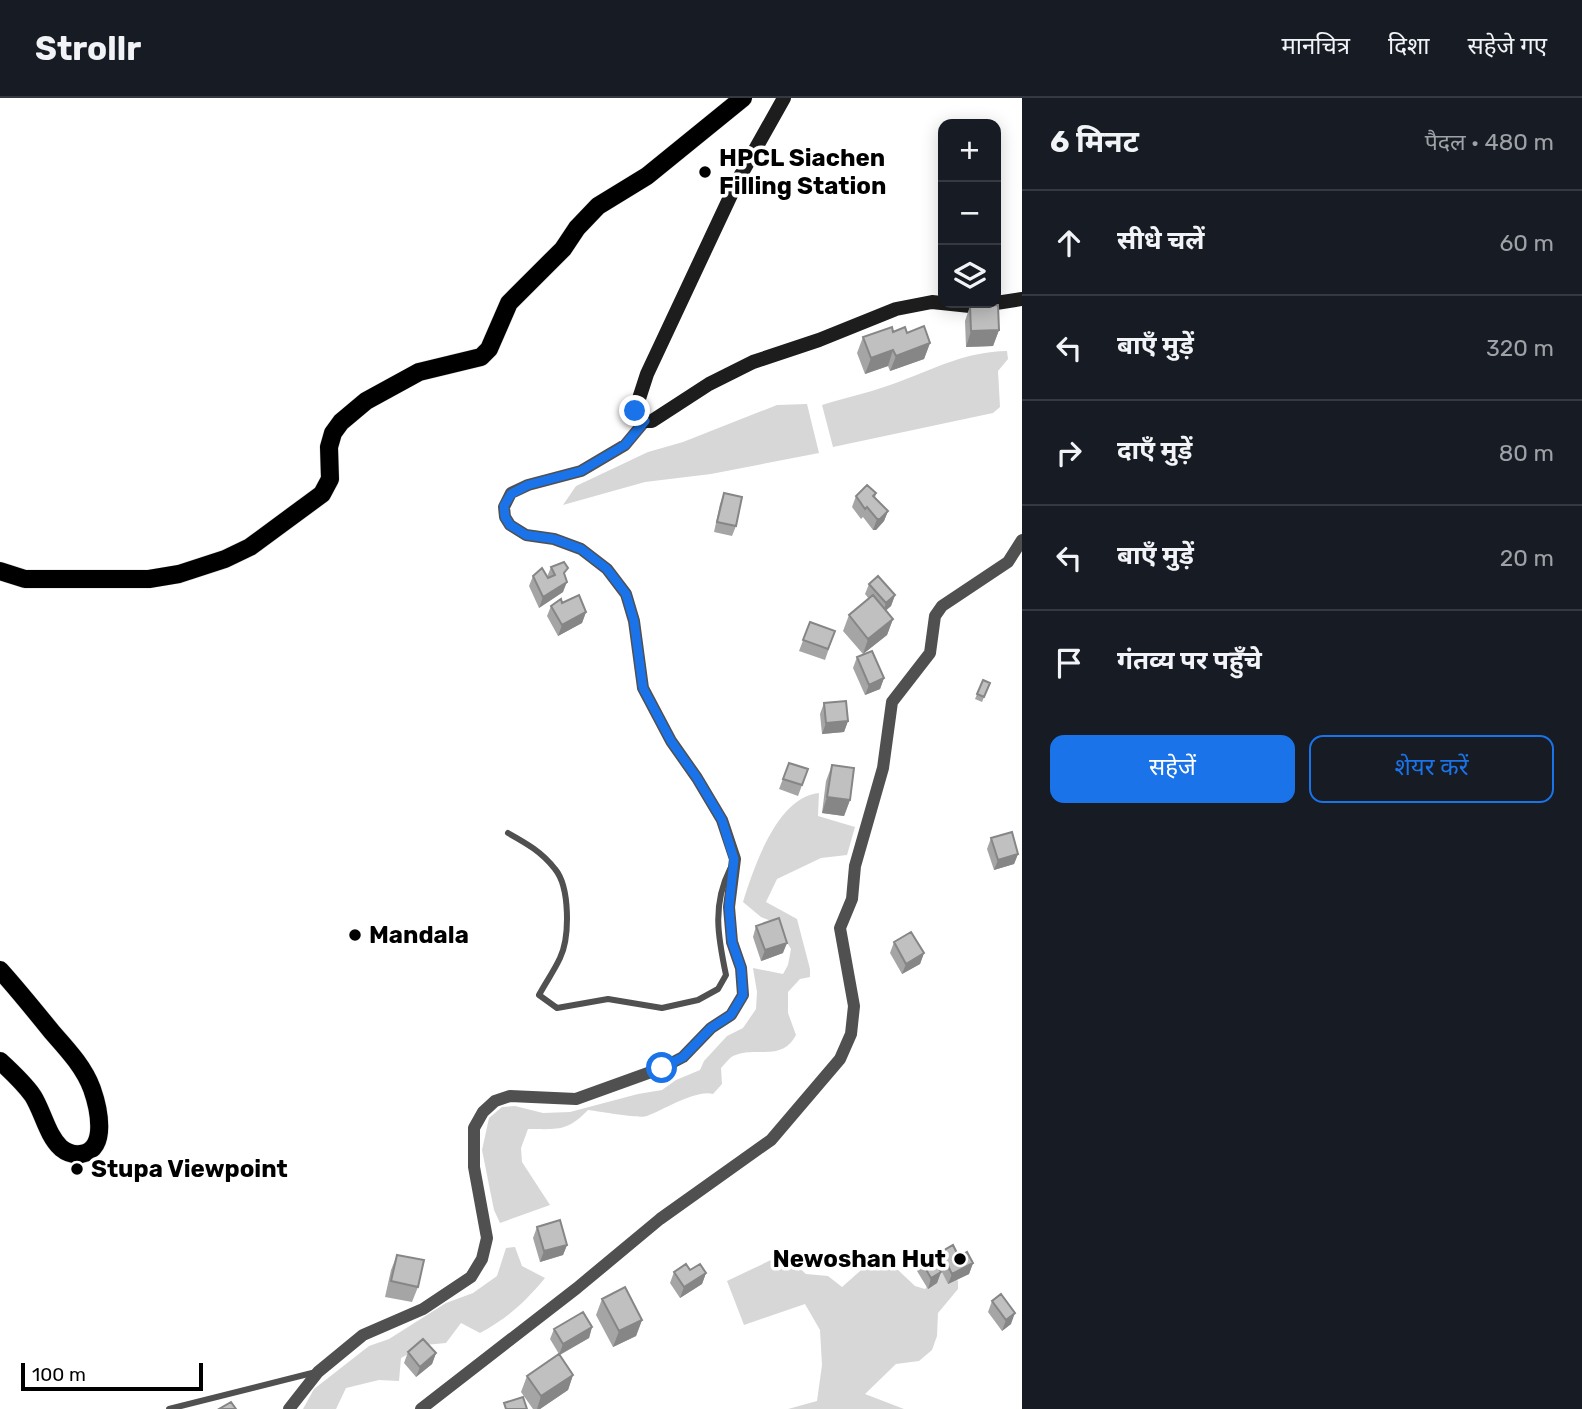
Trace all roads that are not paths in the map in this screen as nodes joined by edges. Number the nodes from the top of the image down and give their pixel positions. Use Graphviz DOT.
graph roads {
  1 [pos="743,98"];
  2 [pos="784,98"];
  3 [pos="1022,299"];
  4 [pos="1001,302"];
  5 [pos="938,303"];
  6 [pos="645,421"];
  7 [pos="1022,540"];
  8 [pos="0,571"];
  9 [pos="508,833"];
  10 [pos="734,859"];
  11 [pos="0,970"];
  12 [pos="0,1061"];
  13 [pos="318,1372"];
  14 [pos="169,1409"];
  15 [pos="289,1409"];
  16 [pos="421,1409"];
  1 -- 8 [label="main road"];
  2 -- 6 [label="street"];
  3 -- 4 [label="street"];
  5 -- 6 [label="street"];
  6 -- 10 [label="street"];
  7 -- 16 [label="street"];
  9 -- 10 [label="lane"];
  10 -- 13 [label="street"];
  11 -- 12 [label="main road"];
  13 -- 14 [label="lane"];
  13 -- 15 [label="street"];
}
